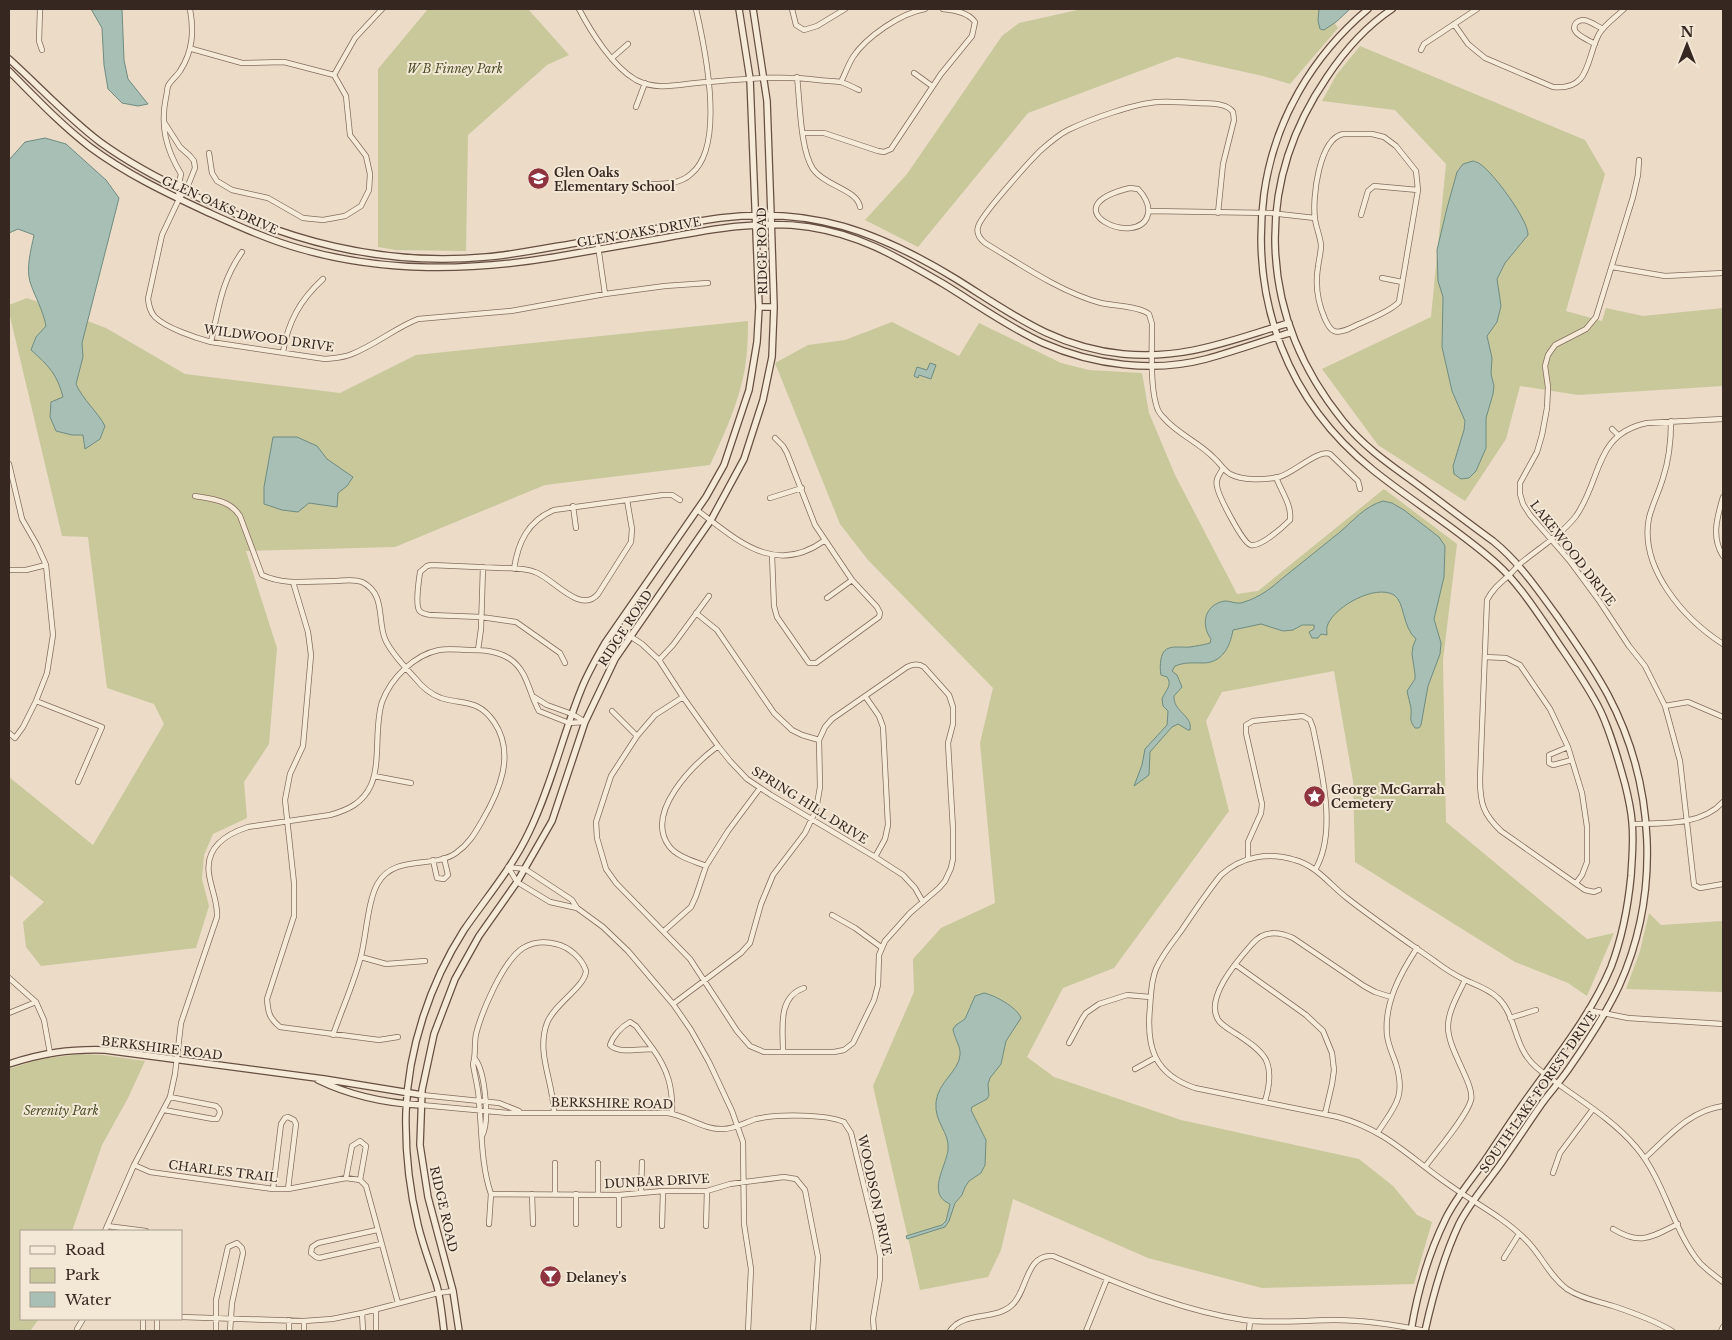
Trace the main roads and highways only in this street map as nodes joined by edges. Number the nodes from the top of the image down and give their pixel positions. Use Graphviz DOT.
graph roads {
  1 [pos="739,9"];
  2 [pos="753,9"];
  3 [pos="1368,9"];
  4 [pos="1392,9"];
  5 [pos="9,59"];
  6 [pos="9,71"];
  7 [pos="756,214"];
  8 [pos="771,215"];
  9 [pos="771,224"];
  10 [pos="756,225"];
  11 [pos="902,250"];
  12 [pos="899,257"];
  13 [pos="758,307"];
  14 [pos="774,307"];
  15 [pos="1289,323"];
  16 [pos="1274,327"];
  17 [pos="1292,332"];
  18 [pos="1277,336"];
  19 [pos="9,1064"];
  20 [pos="313,1078"];
  21 [pos="408,1093"];
  22 [pos="422,1095"];
  23 [pos="407,1104"];
  24 [pos="421,1105"];
  25 [pos="1411,1330"];
  26 [pos="444,1331"];
  27 [pos="459,1331"];
  28 [pos="1425,1331"];
  1 -- 7 [label="main road, RIDGE ROAD"];
  2 -- 8 [label="main road, RIDGE ROAD"];
  3 -- 16 [label="main road, SOUTH LAKE FOREST DRIVE"];
  4 -- 15 [label="main road, SOUTH LAKE FOREST DRIVE"];
  5 -- 7 [label="main road, GLEN OAKS DRIVE"];
  6 -- 10 [label="main road, GLEN OAKS DRIVE"];
  7 -- 8 [label="main road, GLEN OAKS DRIVE"];
  7 -- 10 [label="main road, RIDGE ROAD"];
  8 -- 9 [label="main road, RIDGE ROAD"];
  8 -- 11 [label="main road, GLEN OAKS DRIVE"];
  9 -- 10 [label="main road, GLEN OAKS DRIVE"];
  9 -- 12 [label="main road, GLEN OAKS DRIVE"];
  9 -- 14 [label="main road, RIDGE ROAD"];
  10 -- 13 [label="main road, RIDGE ROAD"];
  11 -- 12 [label="main road"];
  11 -- 16 [label="main road, GLEN OAKS DRIVE"];
  12 -- 18 [label="main road, GLEN OAKS DRIVE"];
  13 -- 14 [label="main road"];
  13 -- 21 [label="main road, RIDGE ROAD"];
  14 -- 22 [label="main road, RIDGE ROAD"];
  15 -- 16 [label="main road, GLEN OAKS DRIVE"];
  15 -- 17 [label="main road, SOUTH LAKE FOREST DRIVE"];
  16 -- 18 [label="main road, SOUTH LAKE FOREST DRIVE"];
  17 -- 18 [label="main road, GLEN OAKS DRIVE"];
  17 -- 28 [label="main road, SOUTH LAKE FOREST DRIVE"];
  18 -- 25 [label="main road, SOUTH LAKE FOREST DRIVE"];
  19 -- 20 [label="main road, BERKSHIRE ROAD"];
  20 -- 21 [label="main road, BERKSHIRE ROAD"];
  20 -- 23 [label="main road, BERKSHIRE ROAD"];
  21 -- 22 [label="main road, BERKSHIRE ROAD"];
  21 -- 23 [label="main road, RIDGE ROAD"];
  22 -- 24 [label="main road, RIDGE ROAD"];
  23 -- 24 [label="main road, BERKSHIRE ROAD"];
  23 -- 26 [label="main road, RIDGE ROAD"];
  24 -- 27 [label="main road, RIDGE ROAD"];
}
